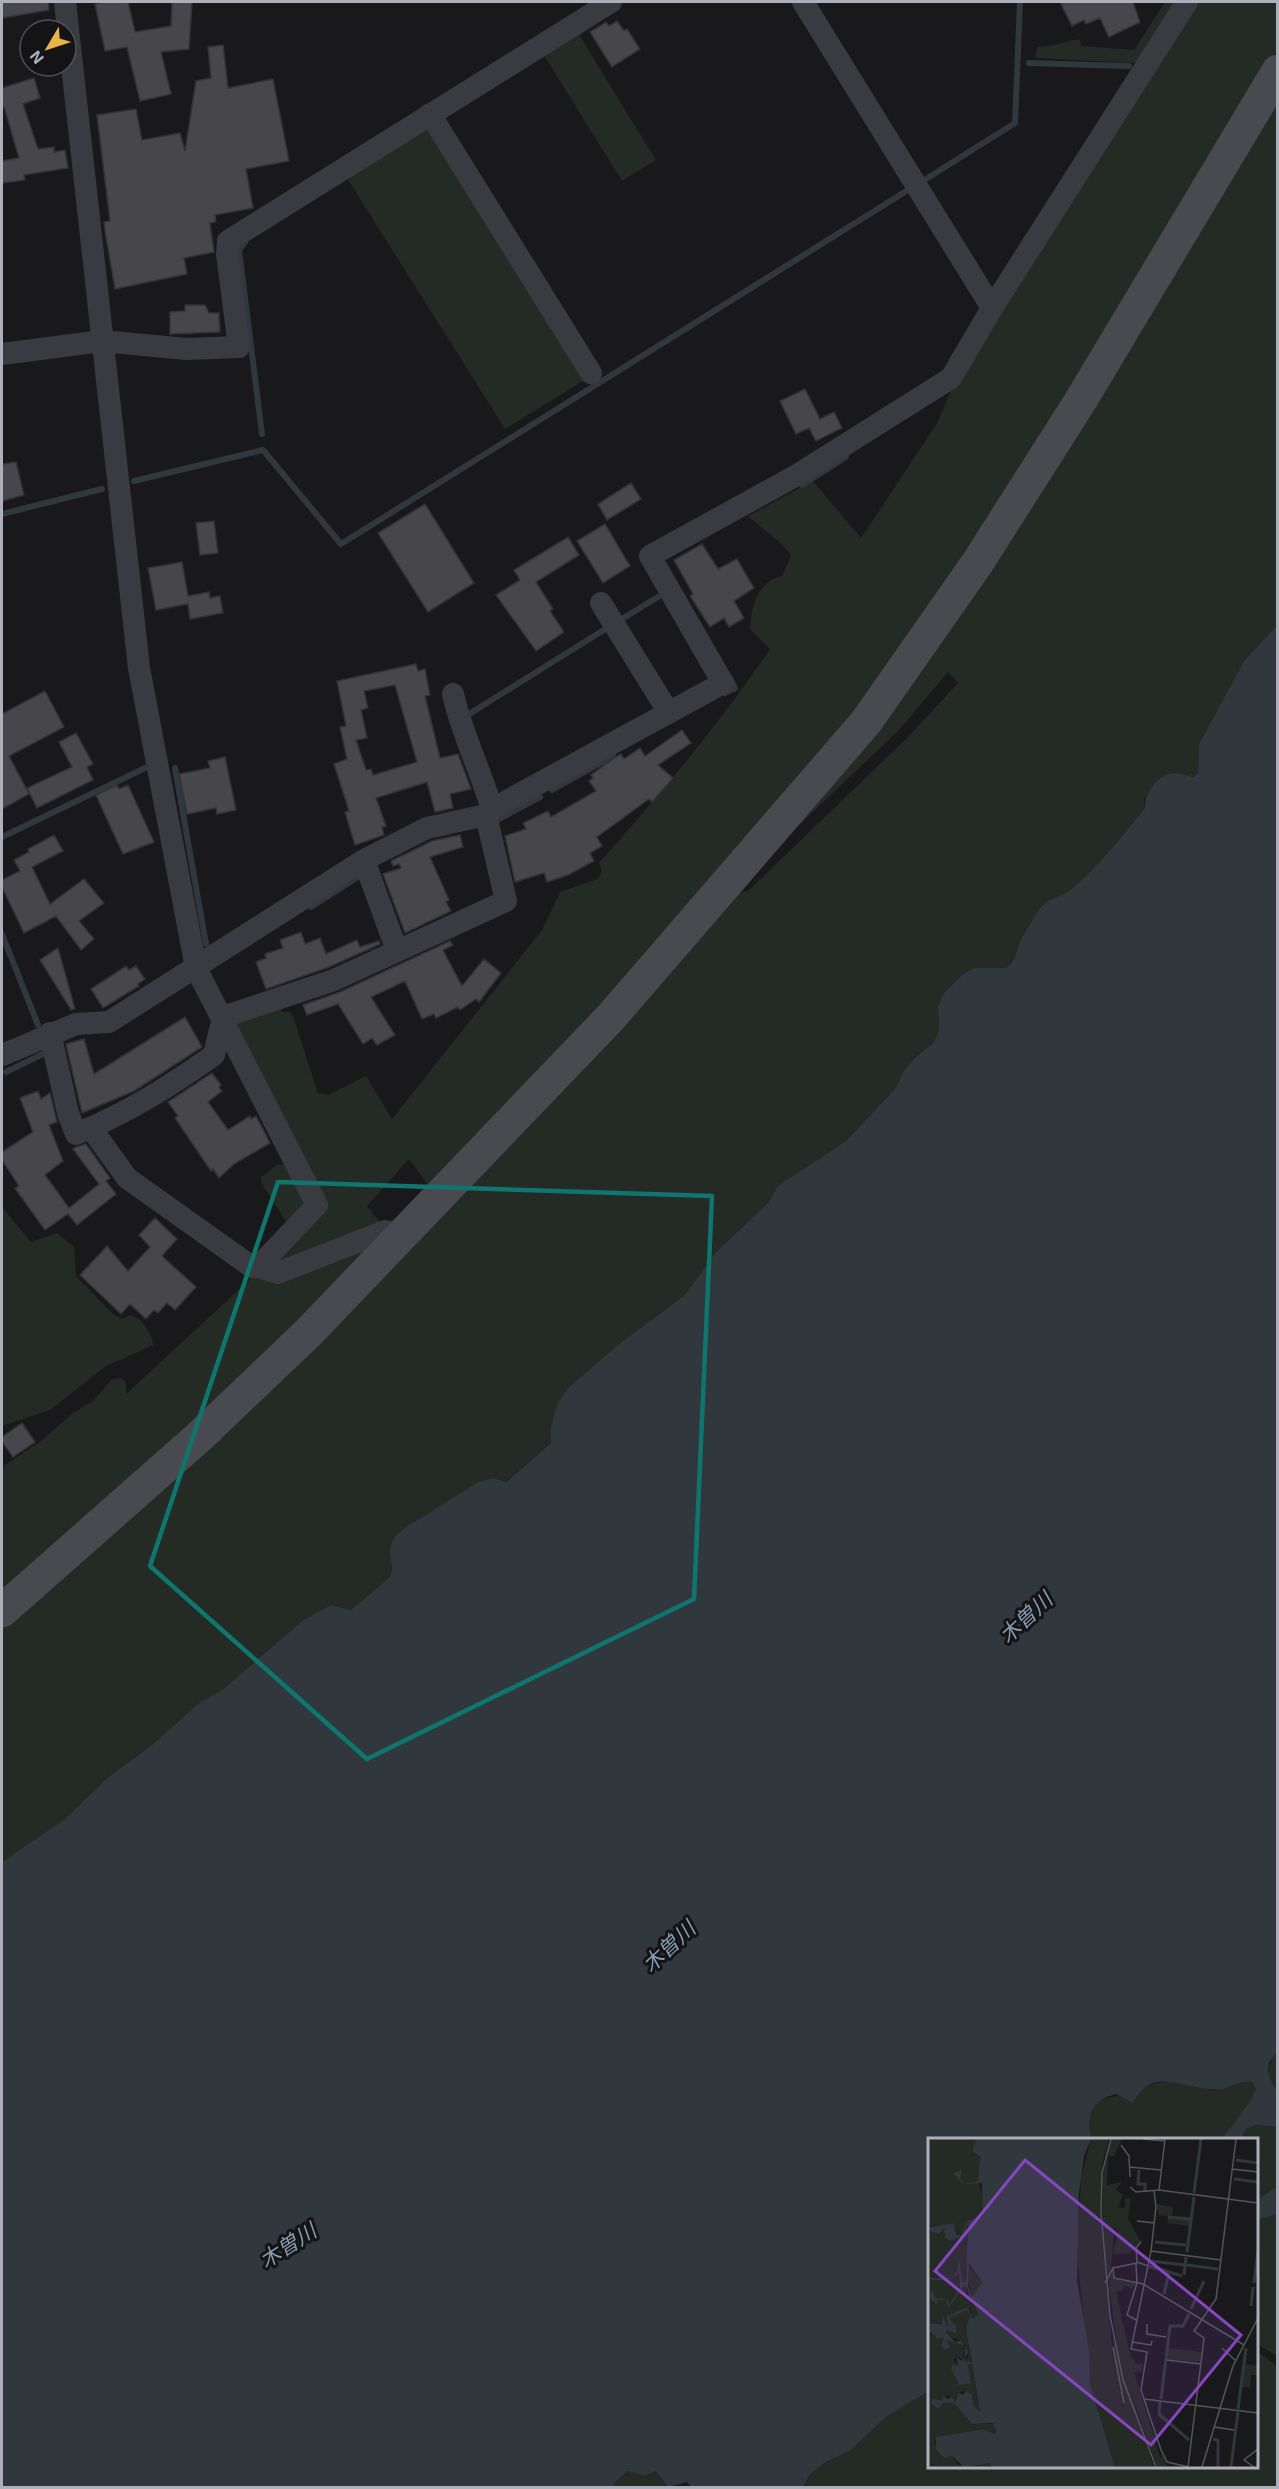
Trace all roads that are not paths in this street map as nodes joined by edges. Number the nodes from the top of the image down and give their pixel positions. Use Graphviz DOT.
graph roads {
  1 [pos="65,2"];
  2 [pos="611,2"];
  3 [pos="803,2"];
  4 [pos="1187,2"];
  5 [pos="1278,70"];
  6 [pos="430,114"];
  7 [pos="992,308"];
  8 [pos="102,341"];
  9 [pos="2,354"];
  10 [pos="591,373"];
  11 [pos="601,603"];
  12 [pos="453,694"];
  13 [pos="669,713"];
  14 [pos="489,812"];
  15 [pos="364,860"];
  16 [pos="397,951"];
  17 [pos="196,968"];
  18 [pos="223,1017"];
  19 [pos="50,1033"];
  20 [pos="2,1055"];
  21 [pos="91,1128"];
  22 [pos="402,1235"];
  23 [pos="258,1267"];
  24 [pos="2,1611"];
  1 -- 8 [label="street"];
  2 -- 6 [label="street"];
  3 -- 7 [label="street"];
  4 -- 7 [label="street"];
  5 -- 22 [label="street"];
  6 -- 8 [label="street"];
  6 -- 10 [label="street"];
  7 -- 13 [label="street"];
  8 -- 9 [label="street"];
  8 -- 17 [label="street"];
  11 -- 13 [label="street"];
  12 -- 14 [label="street"];
  13 -- 14 [label="street"];
  14 -- 15 [label="street"];
  14 -- 16 [label="street"];
  15 -- 16 [label="street"];
  15 -- 17 [label="street"];
  16 -- 18 [label="street"];
  17 -- 18 [label="street"];
  17 -- 19 [label="street"];
  18 -- 21 [label="street"];
  18 -- 23 [label="street"];
  19 -- 20 [label="street"];
  19 -- 21 [label="street"];
  21 -- 23 [label="street"];
  22 -- 23 [label="street"];
  22 -- 24 [label="street"];
}
